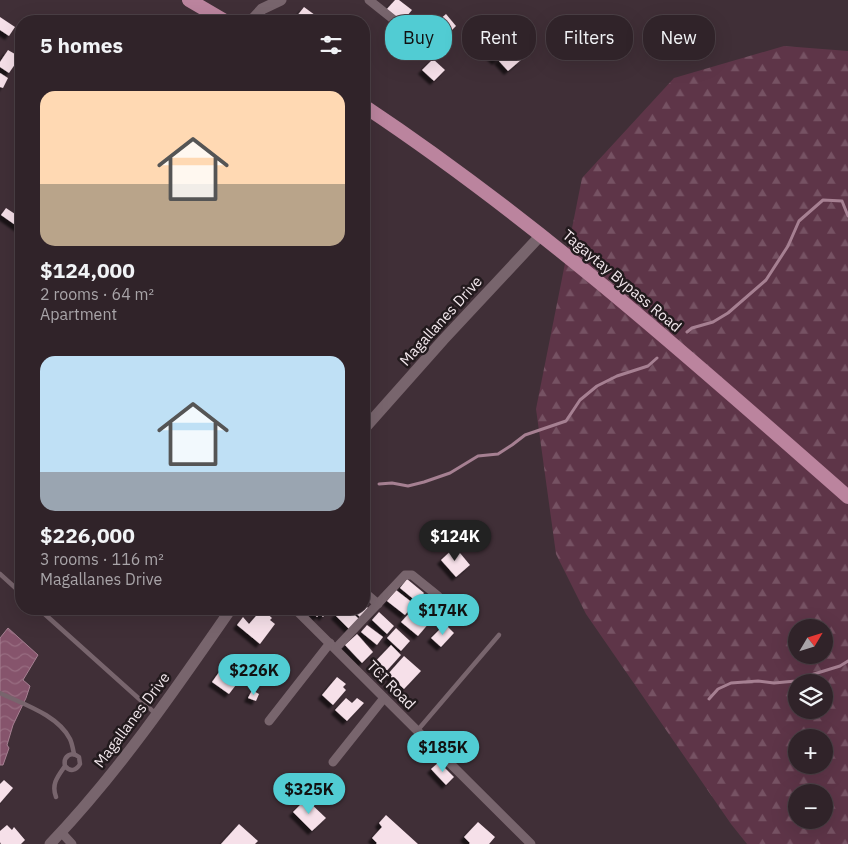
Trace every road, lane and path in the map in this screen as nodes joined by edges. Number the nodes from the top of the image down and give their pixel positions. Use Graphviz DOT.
graph roads {
  1 [pos="189,0"];
  2 [pos="280,0"];
  3 [pos="369,0"];
  4 [pos="215,15"];
  5 [pos="256,15"];
  6 [pos="388,15"];
  7 [pos="370,110"];
  8 [pos="541,234"];
  9 [pos="370,422"];
  10 [pos="848,496"];
  11 [pos="0,574"];
  12 [pos="15,588"];
  13 [pos="438,596"];
  14 [pos="370,597"];
  15 [pos="378,604"];
  16 [pos="370,611"];
  17 [pos="45,615"];
  18 [pos="227,615"];
  19 [pos="301,615"];
  20 [pos="366,615"];
  21 [pos="499,635"];
  22 [pos="333,646"];
  23 [pos="0,693"];
  24 [pos="384,698"];
  25 [pos="156,714"];
  26 [pos="269,721"];
  27 [pos="417,731"];
  28 [pos="74,754"];
  29 [pos="333,762"];
  30 [pos="65,766"];
  31 [pos="56,796"];
  32 [pos="61,832"];
  33 [pos="50,844"];
  34 [pos="72,844"];
  35 [pos="530,844"];
  1 -- 4 [label="main road"];
  2 -- 5 [label="street"];
  3 -- 6 [label="street"];
  7 -- 8 [label="main road, Tagaytay Bypass Road"];
  8 -- 9 [label="street, Magallanes Drive"];
  8 -- 10 [label="main road, Tagaytay Bypass Road"];
  11 -- 12 [label="lane"];
  13 -- 15 [label="street"];
  14 -- 15 [label="street"];
  15 -- 16 [label="street"];
  17 -- 25 [label="lane"];
  18 -- 25 [label="street, Magallanes Drive"];
  19 -- 22 [label="street, TCI Road"];
  20 -- 22 [label="street"];
  21 -- 27 [label="lane"];
  22 -- 24 [label="street, TCI Road"];
  22 -- 26 [label="street"];
  23 -- 28 [label="lane"];
  24 -- 27 [label="street, TCI Road"];
  24 -- 29 [label="street"];
  25 -- 32 [label="street, Magallanes Drive"];
  27 -- 35 [label="street, TCI Road"];
  28 -- 30 [label="lane"];
  28 -- 30 [label="lane"];
  30 -- 31 [label="lane"];
  32 -- 33 [label="street, Magallanes Drive"];
  32 -- 34 [label="street"];
}
